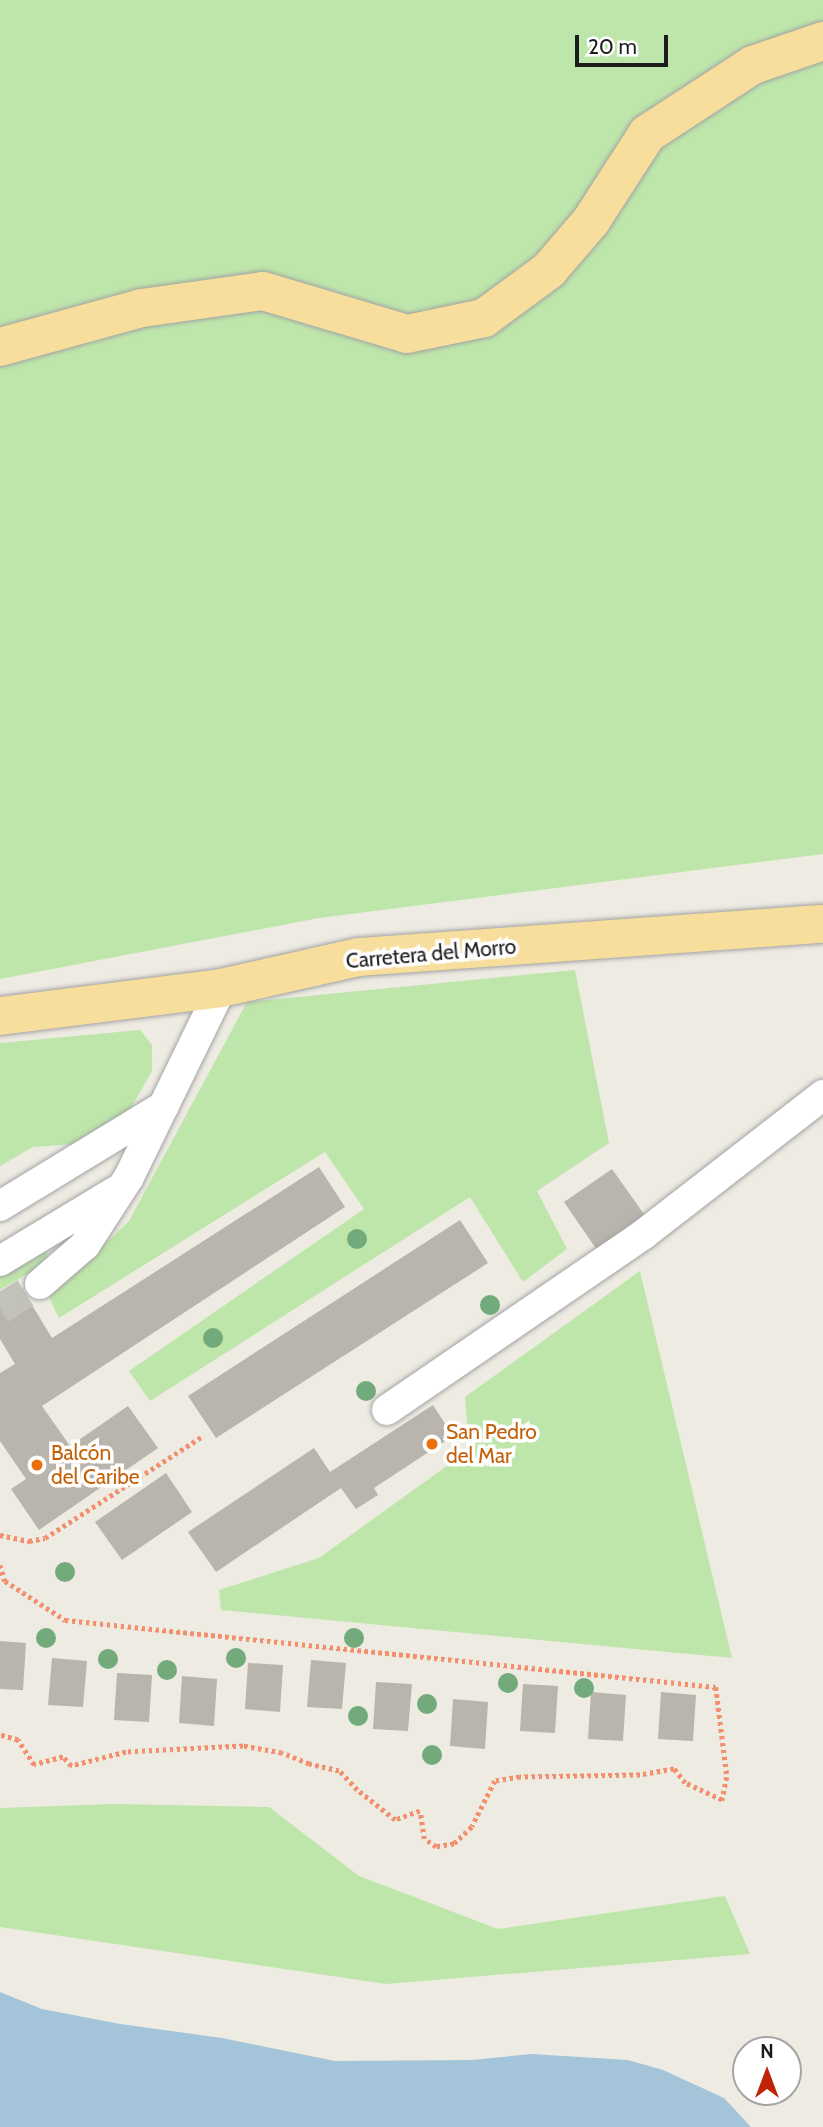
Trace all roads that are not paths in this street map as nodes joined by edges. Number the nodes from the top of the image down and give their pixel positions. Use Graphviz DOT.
graph roads {
  1 [pos="823,41"];
  2 [pos="0,347"];
  3 [pos="823,924"];
  4 [pos="220,988"];
  5 [pos="0,1016"];
  6 [pos="823,1095"];
  7 [pos="164,1106"];
  8 [pos="123,1186"];
  9 [pos="0,1206"];
  10 [pos="0,1261"];
  11 [pos="40,1284"];
  12 [pos="387,1410"];
  1 -- 2 [label="main road"];
  3 -- 4 [label="main road, Carretera del Morro"];
  4 -- 5 [label="main road, Carretera del Morro"];
  4 -- 7 [label="lane"];
  6 -- 12 [label="lane"];
  7 -- 8 [label="lane"];
  7 -- 9 [label="lane"];
  8 -- 10 [label="lane"];
  8 -- 11 [label="lane"];
}
